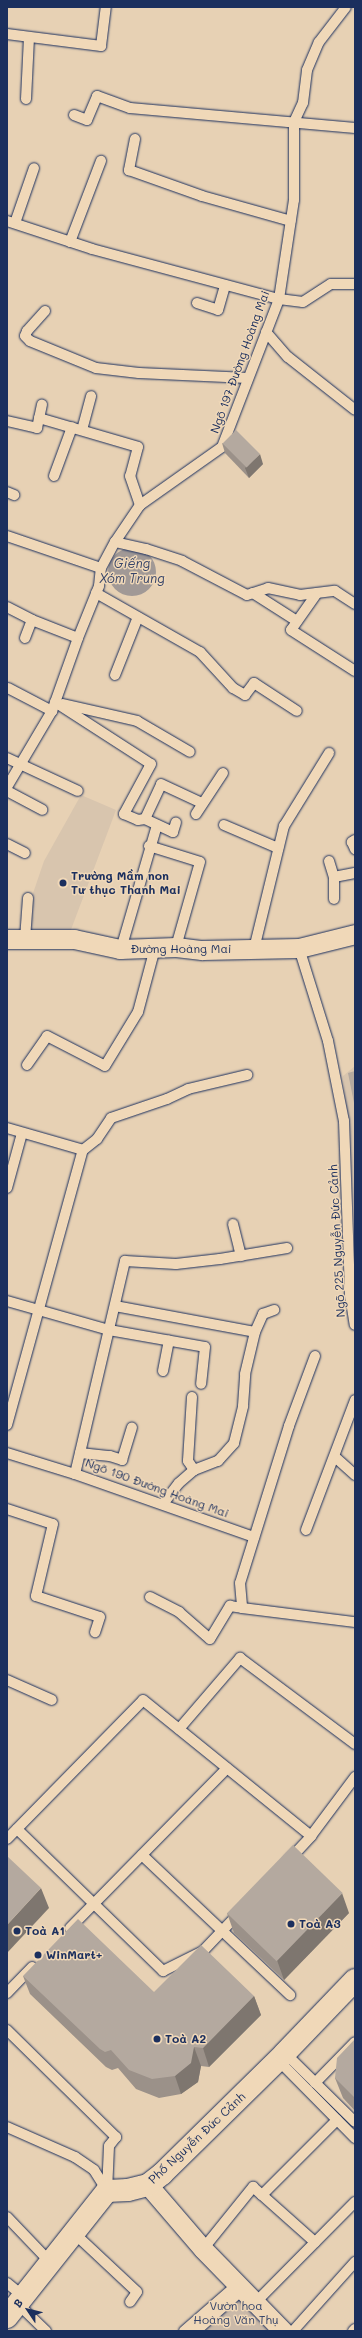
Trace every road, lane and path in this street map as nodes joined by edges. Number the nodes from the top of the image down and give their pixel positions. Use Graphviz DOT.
graph roads {
  1 [pos="106,7"];
  2 [pos="346,7"];
  3 [pos="7,34"];
  4 [pos="29,37"];
  5 [pos="26,99"];
  6 [pos="74,115"];
  7 [pos="294,122"];
  8 [pos="355,128"];
  9 [pos="135,139"];
  10 [pos="101,161"];
  11 [pos="34,168"];
  12 [pos="291,221"];
  13 [pos="11,222"];
  14 [pos="70,242"];
  15 [pos="355,284"];
  16 [pos="225,285"];
  17 [pos="279,300"];
  18 [pos="197,303"];
  19 [pos="45,311"];
  20 [pos="266,332"];
  21 [pos="248,378"];
  22 [pos="91,396"];
  23 [pos="42,405"];
  24 [pos="355,410"];
  25 [pos="39,418"];
  26 [pos="7,421"];
  27 [pos="77,429"];
  28 [pos="54,476"];
  29 [pos="140,505"];
  30 [pos="7,536"];
  31 [pos="115,542"];
  32 [pos="100,568"];
  33 [pos="96,593"];
  34 [pos="253,593"];
  35 [pos="317,593"];
  36 [pos="355,604"];
  37 [pos="9,611"];
  38 [pos="138,617"];
  39 [pos="32,620"];
  40 [pos="297,621"];
  41 [pos="25,638"];
  42 [pos="78,638"];
  43 [pos="355,671"];
  44 [pos="115,675"];
  45 [pos="8,688"];
  46 [pos="54,707"];
  47 [pos="297,712"];
  48 [pos="190,752"];
  49 [pos="329,753"];
  50 [pos="7,758"];
  51 [pos="20,765"];
  52 [pos="223,774"];
  53 [pos="7,787"];
  54 [pos="7,791"];
  55 [pos="78,791"];
  56 [pos="202,803"];
  57 [pos="42,810"];
  58 [pos="196,814"];
  59 [pos="145,820"];
  60 [pos="176,822"];
  61 [pos="157,825"];
  62 [pos="224,825"];
  63 [pos="355,840"];
  64 [pos="7,844"];
  65 [pos="149,846"];
  66 [pos="278,848"];
  67 [pos="355,849"];
  68 [pos="25,853"];
  69 [pos="330,861"];
  70 [pos="355,873"];
  71 [pos="334,877"];
  72 [pos="28,898"];
  73 [pos="334,899"];
  74 [pos="355,934"];
  75 [pos="16,939"];
  76 [pos="176,947"];
  77 [pos="155,948"];
  78 [pos="299,948"];
  79 [pos="121,949"];
  80 [pos="254,949"];
  81 [pos="27,1065"];
  82 [pos="247,1075"];
  83 [pos="7,1128"];
  84 [pos="22,1134"];
  85 [pos="83,1150"];
  86 [pos="7,1188"];
  87 [pos="233,1224"];
  88 [pos="287,1248"];
  89 [pos="241,1256"];
  90 [pos="7,1301"];
  91 [pos="115,1306"];
  92 [pos="274,1310"];
  93 [pos="40,1312"];
  94 [pos="355,1325"];
  95 [pos="109,1330"];
  96 [pos="255,1332"];
  97 [pos="169,1341"];
  98 [pos="315,1356"];
  99 [pos="163,1371"];
  100 [pos="201,1384"];
  101 [pos="192,1397"];
  102 [pos="355,1400"];
  103 [pos="7,1425"];
  104 [pos="132,1428"];
  105 [pos="7,1453"];
  106 [pos="80,1453"];
  107 [pos="335,1457"];
  108 [pos="194,1470"];
  109 [pos="75,1474"];
  110 [pos="355,1475"];
  111 [pos="163,1504"];
  112 [pos="7,1509"];
  113 [pos="306,1530"];
  114 [pos="254,1537"];
  115 [pos="150,1596"];
  116 [pos="242,1608"];
  117 [pos="355,1622"];
  118 [pos="95,1632"];
  119 [pos="7,1680"];
  120 [pos="52,1700"];
  121 [pos="179,1729"];
  122 [pos="355,1744"];
  123 [pos="227,1768"];
  124 [pos="355,1777"];
  125 [pos="17,1829"];
  126 [pos="311,1836"];
  127 [pos="7,1839"];
  128 [pos="142,1855"];
  129 [pos="280,1870"];
  130 [pos="248,1903"];
  131 [pos="94,1904"];
  132 [pos="222,1930"];
  133 [pos="61,1937"];
  134 [pos="40,1960"];
  135 [pos="355,1980"];
  136 [pos="7,1993"];
  137 [pos="290,1995"];
  138 [pos="7,2030"];
  139 [pos="355,2042"];
  140 [pos="282,2056"];
  141 [pos="315,2083"];
  142 [pos="337,2120"];
  143 [pos="355,2122"];
  144 [pos="7,2127"];
  145 [pos="355,2138"];
  146 [pos="148,2185"];
  147 [pos="107,2191"];
  148 [pos="262,2195"];
  149 [pos="355,2202"];
  150 [pos="7,2217"];
  151 [pos="74,2233"];
  152 [pos="315,2242"];
  153 [pos="203,2249"];
  154 [pos="355,2262"];
  155 [pos="51,2263"];
  156 [pos="7,2283"];
  157 [pos="239,2287"];
  158 [pos="130,2302"];
  159 [pos="255,2303"];
  160 [pos="16,2306"];
  161 [pos="355,2329"];
  162 [pos="46,2331"];
  163 [pos="184,2331"];
  164 [pos="196,2331"];
  165 [pos="283,2331"];
  166 [pos="293,2331"];
  167 [pos="353,2331"];
  1 -- 4 [label="lane"];
  2 -- 7 [label="lane, Ngõ 197 Đường Hoàng Mai"];
  3 -- 4 [label="lane"];
  4 -- 5 [label="lane"];
  6 -- 7 [label="lane"];
  7 -- 8 [label="lane"];
  7 -- 12 [label="lane, Ngõ 197 Đường Hoàng Mai"];
  9 -- 12 [label="lane"];
  10 -- 14 [label="lane"];
  11 -- 13 [label="lane"];
  12 -- 17 [label="lane, Ngõ 197 Đường Hoàng Mai"];
  13 -- 14 [label="lane"];
  14 -- 16 [label="lane"];
  15 -- 17 [label="lane"];
  16 -- 17 [label="lane"];
  16 -- 18 [label="lane"];
  17 -- 20 [label="lane, Ngõ 197 Đường Hoàng Mai"];
  19 -- 21 [label="lane"];
  20 -- 21 [label="lane, Ngõ 197 Đường Hoàng Mai"];
  20 -- 24 [label="lane"];
  21 -- 29 [label="lane, Ngõ 197 Đường Hoàng Mai"];
  22 -- 27 [label="lane"];
  23 -- 25 [label="lane"];
  25 -- 26 [label="lane"];
  25 -- 27 [label="lane"];
  27 -- 28 [label="lane"];
  27 -- 29 [label="lane"];
  29 -- 31 [label="lane, Ngõ 197 Đường Hoàng Mai"];
  30 -- 32 [label="lane"];
  31 -- 32 [label="lane, Ngõ 197 Đường Hoàng Mai"];
  31 -- 34 [label="lane"];
  32 -- 33 [label="lane, Ngõ 197 Đường Hoàng Mai"];
  33 -- 38 [label="lane"];
  33 -- 42 [label="lane, Ngõ 197 Đường Hoàng Mai"];
  34 -- 35 [label="lane"];
  34 -- 40 [label="lane"];
  35 -- 36 [label="lane"];
  35 -- 40 [label="lane"];
  37 -- 39 [label="lane"];
  38 -- 44 [label="lane"];
  38 -- 47 [label="lane"];
  39 -- 41 [label="lane"];
  39 -- 42 [label="lane"];
  40 -- 43 [label="lane"];
  42 -- 46 [label="lane, Ngõ 197 Đường Hoàng Mai"];
  45 -- 46 [label="lane"];
  46 -- 48 [label="lane"];
  46 -- 51 [label="lane, Ngõ 197 Đường Hoàng Mai"];
  46 -- 59 [label="lane"];
  49 -- 66 [label="lane"];
  50 -- 51 [label="lane"];
  51 -- 53 [label="lane, Ngõ 197 Đường Hoàng Mai"];
  51 -- 55 [label="lane"];
  52 -- 56 [label="lane"];
  54 -- 57 [label="lane"];
  56 -- 58 [label="lane"];
  56 -- 59 [label="lane"];
  59 -- 61 [label="lane"];
  60 -- 61 [label="lane"];
  61 -- 65 [label="lane"];
  62 -- 66 [label="lane"];
  63 -- 67 [label="lane"];
  64 -- 68 [label="lane"];
  65 -- 76 [label="lane"];
  65 -- 79 [label="lane"];
  66 -- 80 [label="lane"];
  69 -- 71 [label="lane"];
  70 -- 71 [label="lane"];
  71 -- 73 [label="lane"];
  72 -- 75 [label="lane"];
  74 -- 78 [label="street, Đường Hoàng Mai"];
  75 -- 79 [label="street, Đường Hoàng Mai"];
  76 -- 77 [label="street, Đường Hoàng Mai"];
  76 -- 80 [label="street, Đường Hoàng Mai"];
  77 -- 79 [label="street, Đường Hoàng Mai"];
  77 -- 81 [label="lane"];
  78 -- 80 [label="street, Đường Hoàng Mai"];
  78 -- 94 [label="lane, Ngõ 225 Nguyễn Đức Cảnh"];
  82 -- 85 [label="lane"];
  83 -- 84 [label="lane"];
  84 -- 85 [label="lane"];
  84 -- 86 [label="lane"];
  85 -- 93 [label="lane"];
  87 -- 89 [label="lane"];
  88 -- 89 [label="lane"];
  89 -- 91 [label="lane, Ngõ 190 Đường Hoàng Mai"];
  90 -- 93 [label="lane"];
  91 -- 95 [label="lane, Ngõ 190 Đường Hoàng Mai"];
  91 -- 96 [label="lane"];
  92 -- 96 [label="lane"];
  93 -- 95 [label="lane"];
  93 -- 103 [label="lane"];
  95 -- 97 [label="lane"];
  95 -- 106 [label="lane, Ngõ 190 Đường Hoàng Mai"];
  96 -- 108 [label="lane"];
  97 -- 99 [label="lane"];
  97 -- 100 [label="lane"];
  98 -- 114 [label="lane"];
  101 -- 108 [label="lane"];
  102 -- 107 [label="lane"];
  104 -- 106 [label="lane"];
  105 -- 109 [label="lane"];
  106 -- 109 [label="lane, Ngõ 190 Đường Hoàng Mai"];
  107 -- 110 [label="lane"];
  107 -- 113 [label="lane"];
  108 -- 111 [label="lane"];
  109 -- 111 [label="lane, Ngõ 190 Đường Hoàng Mai"];
  111 -- 114 [label="lane, Ngõ 190 Đường Hoàng Mai"];
  112 -- 118 [label="lane"];
  114 -- 116 [label="lane"];
  115 -- 116 [label="lane"];
  116 -- 117 [label="lane"];
  119 -- 120 [label="lane"];
  121 -- 122 [label="lane"];
  121 -- 123 [label="lane"];
  121 -- 125 [label="lane"];
  123 -- 126 [label="lane"];
  123 -- 128 [label="lane"];
  124 -- 126 [label="lane"];
  125 -- 127 [label="lane"];
  125 -- 131 [label="lane"];
  126 -- 129 [label="lane"];
  128 -- 131 [label="lane"];
  128 -- 132 [label="lane"];
  130 -- 132 [label="lane"];
  131 -- 132 [label="lane"];
  131 -- 133 [label="lane"];
  132 -- 137 [label="lane"];
  134 -- 136 [label="lane"];
  135 -- 140 [label="street, Phố Nguyễn Đức Cảnh"];
  138 -- 147 [label="lane"];
  139 -- 141 [label="lane"];
  140 -- 141 [label="lane"];
  140 -- 142 [label="lane"];
  140 -- 146 [label="street, Phố Nguyễn Đức Cảnh"];
  141 -- 143 [label="lane"];
  142 -- 145 [label="lane"];
  142 -- 148 [label="lane"];
  144 -- 147 [label="lane"];
  146 -- 147 [label="street, Phố Nguyễn Đức Cảnh"];
  146 -- 153 [label="street"];
  147 -- 151 [label="street"];
  148 -- 152 [label="lane"];
  148 -- 153 [label="lane"];
  149 -- 152 [label="lane"];
  150 -- 155 [label="lane"];
  151 -- 155 [label="street"];
  151 -- 158 [label="lane"];
  152 -- 159 [label="lane"];
  153 -- 157 [label="street"];
  154 -- 166 [label="lane"];
  155 -- 160 [label="street"];
  156 -- 160 [label="lane"];
  157 -- 159 [label="street"];
  157 -- 163 [label="lane"];
  157 -- 164 [label="lane"];
  159 -- 165 [label="street"];
  160 -- 162 [label="lane"];
  161 -- 167 [label="lane"];
}
